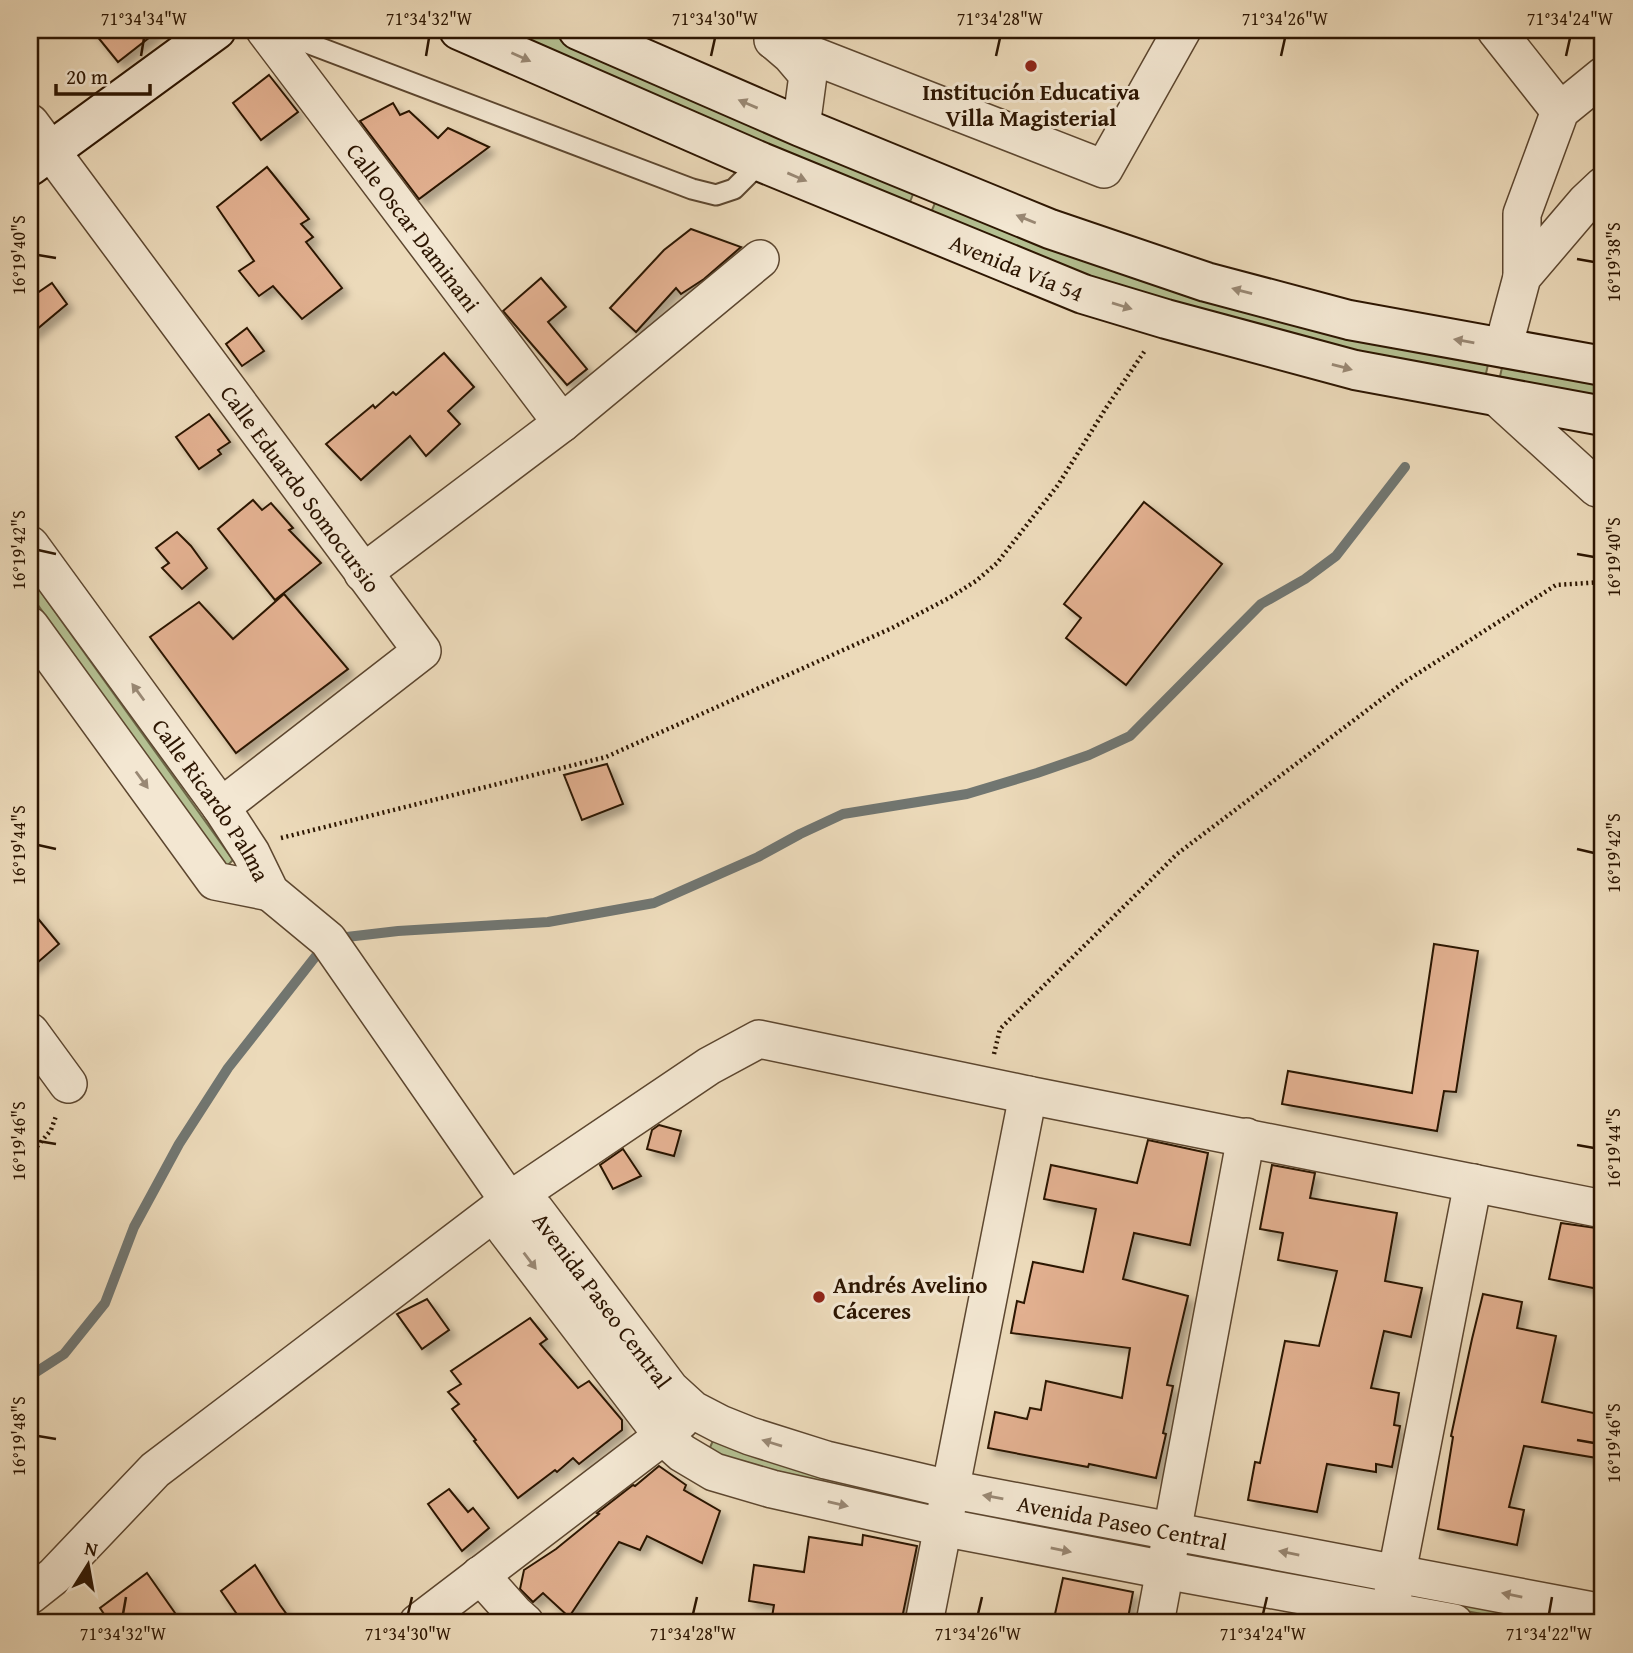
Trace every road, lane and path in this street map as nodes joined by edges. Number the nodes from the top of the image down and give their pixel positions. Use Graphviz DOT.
graph roads {
  1 [pos="216,30"];
  2 [pos="265,30"];
  3 [pos="273,30"];
  4 [pos="459,30"];
  5 [pos="578,30"];
  6 [pos="1182,30"];
  7 [pos="1496,30"];
  8 [pos="761,35"];
  9 [pos="1603,76"];
  10 [pos="1560,111"];
  11 [pos="802,127"];
  12 [pos="37,146"];
  13 [pos="761,162"];
  14 [pos="1603,186"];
  15 [pos="760,259"];
  16 [pos="1522,277"];
  17 [pos="1167,319"];
  18 [pos="1503,348"];
  19 [pos="1603,366"];
  20 [pos="1497,397"];
  21 [pos="1603,416"];
  22 [pos="562,423"];
  23 [pos="1603,489"];
  24 [pos="30,545"];
  25 [pos="363,573"];
  26 [pos="1603,582"];
  27 [pos="30,626"];
  28 [pos="221,807"];
  29 [pos="246,845"];
  30 [pos="270,892"];
  31 [pos="30,1032"];
  32 [pos="68,1084"];
  33 [pos="985,1086"];
  34 [pos="1028,1095"];
  35 [pos="1246,1137"];
  36 [pos="30,1155"];
  37 [pos="1473,1183"];
  38 [pos="509,1201"];
  39 [pos="1603,1209"];
  40 [pos="693,1410"];
  41 [pos="663,1436"];
  42 [pos="949,1489"];
  43 [pos="942,1527"];
  44 [pos="1173,1530"];
  45 [pos="1165,1570"];
  46 [pos="1396,1573"];
  47 [pos="480,1575"];
  48 [pos="30,1595"];
  49 [pos="1603,1613"];
  50 [pos="1389,1617"];
  51 [pos="418,1623"];
  52 [pos="525,1623"];
  53 [pos="924,1623"];
  54 [pos="1155,1623"];
  55 [pos="1454,1623"];
  1 -- 12 [label="main road"];
  2 -- 22 [label="street, Calle Oscar Daminani"];
  3 -- 13 [label="lane"];
  4 -- 13 [label="main road, Avenida Vía 54, one-way"];
  11 -- 5 [label="main road, one-way"];
  6 -- 8 [label="street"];
  7 -- 10 [label="street"];
  8 -- 11 [label="street"];
  9 -- 10 [label="street"];
  10 -- 16 [label="street"];
  18 -- 11 [label="main road, one-way"];
  12 -- 25 [label="street, Calle Eduardo Somocursio"];
  13 -- 17 [label="main road, Avenida Vía 54, one-way"];
  14 -- 16 [label="street"];
  15 -- 22 [label="street"];
  16 -- 18 [label="street"];
  17 -- 20 [label="main road, Avenida Vía 54, one-way"];
  17 -- 29 [label="path"];
  18 -- 19 [label="main road"];
  20 -- 21 [label="main road, Avenida Vía 54"];
  20 -- 23 [label="street"];
  22 -- 25 [label="street"];
  28 -- 24 [label="street, Calle Ricardo Palma, one-way"];
  25 -- 28 [label="street, Calle Eduardo Somocursio"];
  26 -- 33 [label="path"];
  27 -- 30 [label="street, Calle Ricardo Palma, one-way"];
  28 -- 29 [label="street, Calle Ricardo Palma"];
  29 -- 30 [label="street, Calle Ricardo Palma"];
  30 -- 38 [label="street"];
  31 -- 32 [label="street"];
  32 -- 36 [label="path"];
  33 -- 34 [label="street"];
  33 -- 38 [label="street"];
  34 -- 35 [label="street"];
  34 -- 42 [label="street"];
  35 -- 37 [label="street"];
  35 -- 44 [label="street"];
  37 -- 39 [label="street"];
  37 -- 46 [label="street"];
  38 -- 40 [label="street, Avenida Paseo Central"];
  38 -- 41 [label="street, Avenida Paseo Central, one-way"];
  38 -- 48 [label="street"];
  40 -- 41 [label="street"];
  42 -- 40 [label="street, Avenida Paseo Central, one-way"];
  41 -- 43 [label="street, Avenida Paseo Central, one-way"];
  41 -- 47 [label="street"];
  42 -- 43 [label="street"];
  44 -- 42 [label="street, Avenida Paseo Central, one-way"];
  43 -- 45 [label="street, Avenida Paseo Central, one-way"];
  43 -- 53 [label="street"];
  44 -- 45 [label="street"];
  46 -- 44 [label="street, Avenida Paseo Central, one-way"];
  45 -- 50 [label="street, Avenida Paseo Central"];
  45 -- 54 [label="street"];
  49 -- 46 [label="street, Avenida Paseo Central, one-way"];
  46 -- 50 [label="street"];
  47 -- 51 [label="street"];
  47 -- 52 [label="street"];
  50 -- 55 [label="street, Avenida Paseo Central"];
}
